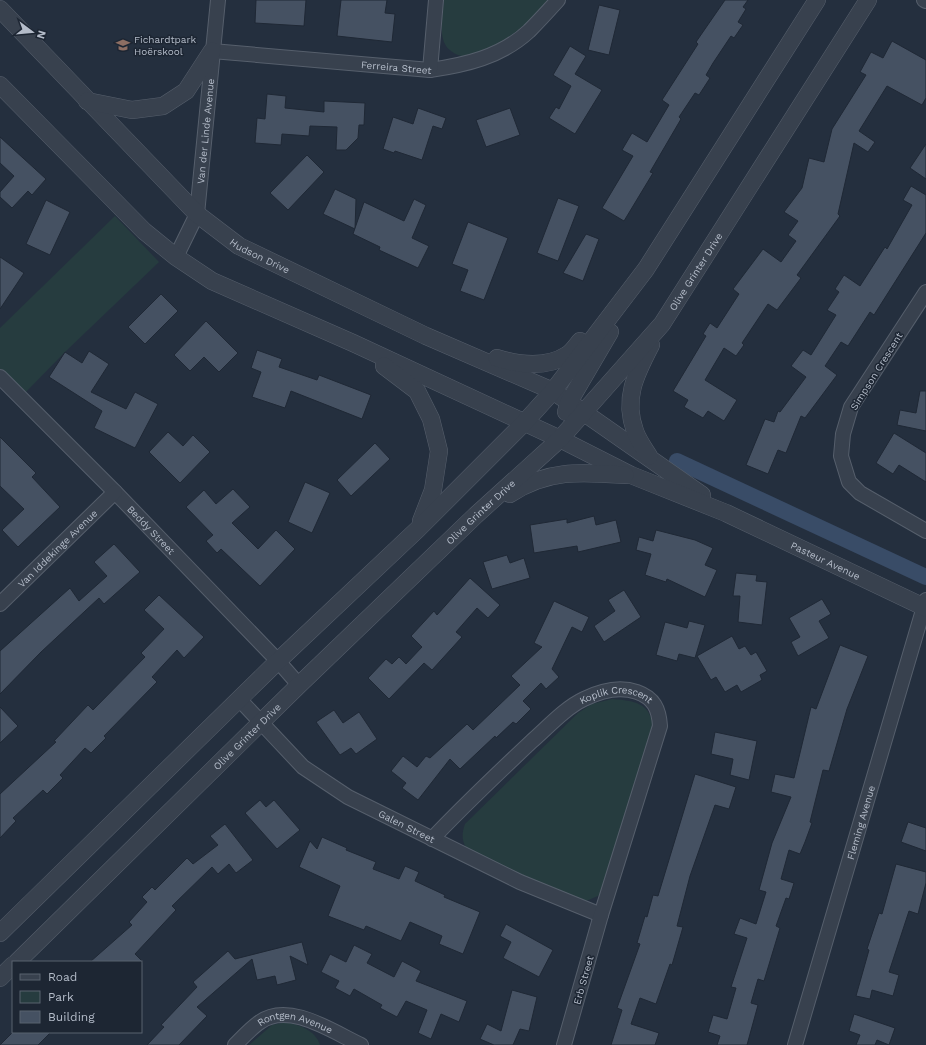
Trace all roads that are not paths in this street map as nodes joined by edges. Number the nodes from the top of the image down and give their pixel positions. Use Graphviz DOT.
graph roads {
  1 [pos="218,0"];
  2 [pos="436,0"];
  3 [pos="558,0"];
  4 [pos="817,0"];
  5 [pos="868,0"];
  6 [pos="0,9"];
  7 [pos="212,51"];
  8 [pos="430,70"];
  9 [pos="0,85"];
  10 [pos="87,101"];
  11 [pos="197,214"];
  12 [pos="176,257"];
  13 [pos="646,269"];
  14 [pos="926,292"];
  15 [pos="662,324"];
  16 [pos="426,336"];
  17 [pos="353,343"];
  18 [pos="0,377"];
  19 [pos="553,391"];
  20 [pos="569,402"];
  21 [pos="583,413"];
  22 [pos="524,423"];
  23 [pos="560,439"];
  24 [pos="651,460"];
  25 [pos="631,475"];
  26 [pos="115,492"];
  27 [pos="726,513"];
  28 [pos="476,515"];
  29 [pos="418,529"];
  30 [pos="926,531"];
  31 [pos="0,604"];
  32 [pos="925,605"];
  33 [pos="278,660"];
  34 [pos="299,685"];
  35 [pos="239,699"];
  36 [pos="261,723"];
  37 [pos="432,839"];
  38 [pos="601,915"];
  39 [pos="0,933"];
  40 [pos="17,961"];
  41 [pos="12,966"];
  42 [pos="0,978"];
  43 [pos="235,1045"];
  44 [pos="361,1045"];
  45 [pos="564,1045"];
  46 [pos="795,1045"];
  1 -- 7 [label="street, Van der Linde Avenue"];
  2 -- 8 [label="street"];
  3 -- 8 [label="street, Ferreira Street"];
  4 -- 13 [label="street"];
  5 -- 15 [label="street, Olive Grinter Drive"];
  6 -- 10 [label="street, Hudson Drive"];
  7 -- 8 [label="street, Ferreira Street"];
  7 -- 10 [label="street"];
  7 -- 11 [label="street, Van der Linde Avenue"];
  9 -- 12 [label="street"];
  10 -- 11 [label="street, Hudson Drive"];
  11 -- 12 [label="street, Van der Linde Avenue"];
  11 -- 16 [label="street, Hudson Drive"];
  12 -- 17 [label="street"];
  13 -- 16 [label="street"];
  13 -- 19 [label="street"];
  13 -- 20 [label="street"];
  14 -- 30 [label="street, Simpson Crescent"];
  15 -- 21 [label="street, Olive Grinter Drive"];
  15 -- 24 [label="street"];
  16 -- 19 [label="street, Hudson Drive"];
  17 -- 22 [label="street"];
  17 -- 29 [label="street"];
  18 -- 26 [label="street, Beddy Street"];
  19 -- 20 [label="street, Hudson Drive"];
  19 -- 22 [label="street"];
  20 -- 21 [label="street, Hudson Drive"];
  20 -- 23 [label="street"];
  21 -- 23 [label="street, Olive Grinter Drive"];
  21 -- 24 [label="street, Pasteur Avenue"];
  22 -- 23 [label="street"];
  22 -- 29 [label="street"];
  23 -- 25 [label="street, Pasteur Avenue"];
  23 -- 28 [label="street, Olive Grinter Drive"];
  24 -- 27 [label="street, Pasteur Avenue"];
  25 -- 27 [label="street, Pasteur Avenue"];
  25 -- 28 [label="street"];
  26 -- 31 [label="street, Van Iddekinge Avenue"];
  26 -- 33 [label="street, Beddy Street"];
  27 -- 32 [label="street, Pasteur Avenue"];
  28 -- 34 [label="street, Olive Grinter Drive"];
  29 -- 33 [label="street"];
  32 -- 46 [label="street, Fleming Avenue"];
  33 -- 34 [label="street, Beddy Street"];
  33 -- 35 [label="street"];
  34 -- 36 [label="street, Olive Grinter Drive"];
  35 -- 36 [label="street, Galen Street"];
  35 -- 39 [label="street"];
  36 -- 37 [label="street, Galen Street"];
  36 -- 40 [label="street, Olive Grinter Drive"];
  37 -- 38 [label="street, Galen Street"];
  37 -- 38 [label="street, Koplik Crescent"];
  38 -- 45 [label="street, Erb Street"];
  41 -- 42 [label="street"];
  43 -- 44 [label="street, Rontgen Avenue"];
}
